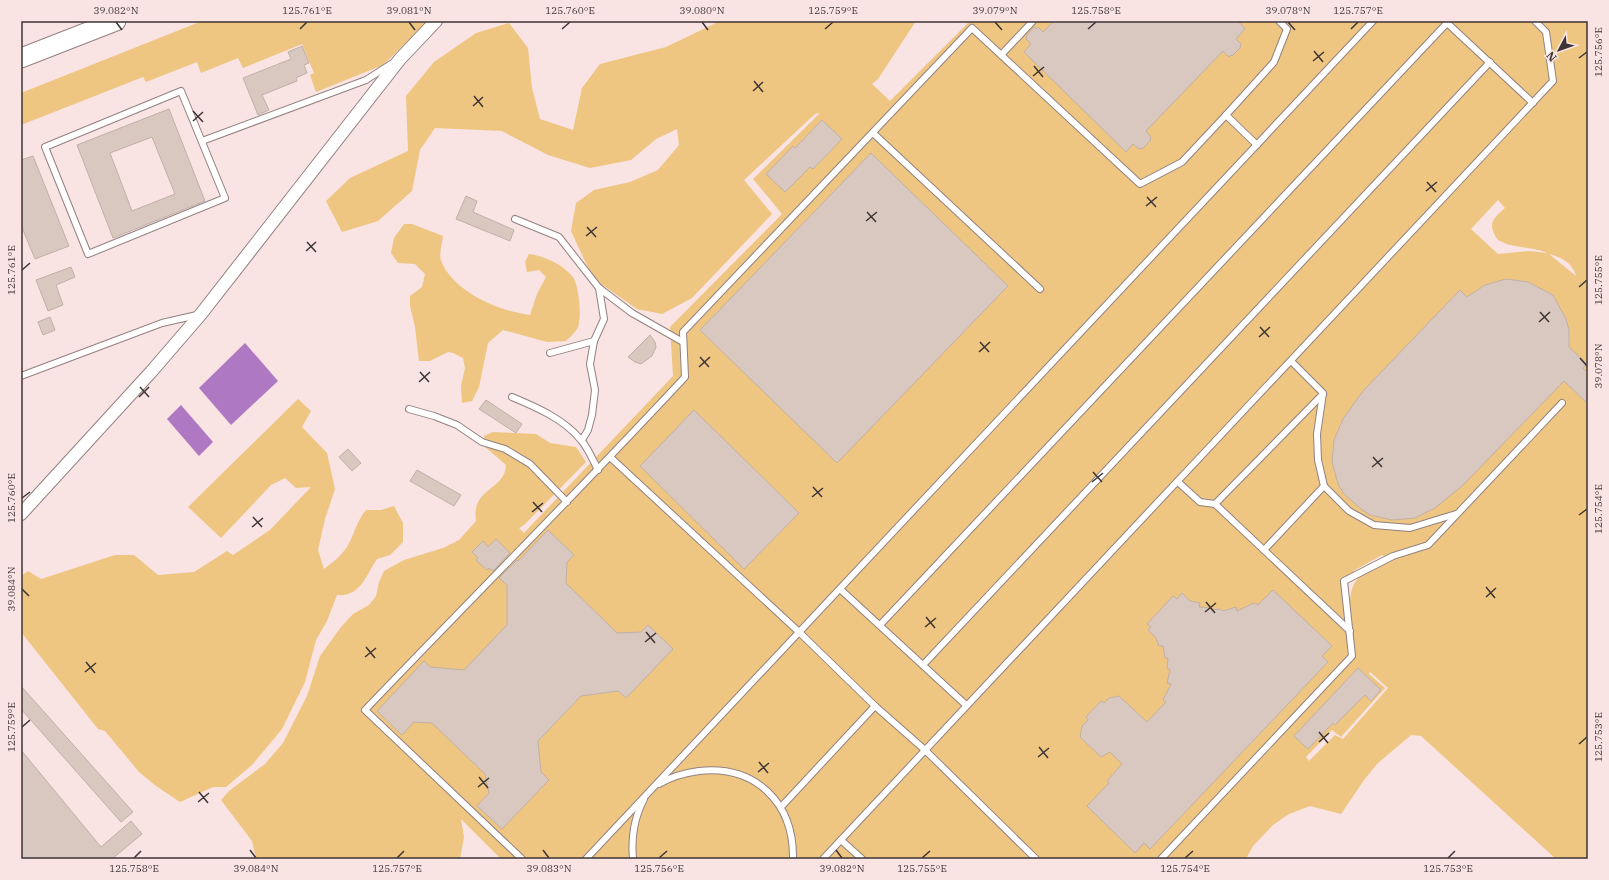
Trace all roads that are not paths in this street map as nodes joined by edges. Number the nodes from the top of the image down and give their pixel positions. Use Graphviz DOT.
graph roads {
  1 [pos="116,21"];
  2 [pos="436,21"];
  3 [pos="1033,21"];
  4 [pos="1279,21"];
  5 [pos="1373,21"];
  6 [pos="1535,21"];
  7 [pos="1446,22"];
  8 [pos="1001,55"];
  9 [pos="21,58"];
  10 [pos="400,59"];
  11 [pos="1490,62"];
  12 [pos="1533,103"];
  13 [pos="1226,115"];
  14 [pos="874,133"];
  15 [pos="202,141"];
  16 [pos="1257,145"];
  17 [pos="515,219"];
  18 [pos="599,288"];
  19 [pos="1040,289"];
  20 [pos="201,314"];
  21 [pos="594,341"];
  22 [pos="683,342"];
  23 [pos="550,353"];
  24 [pos="1291,361"];
  25 [pos="21,376"];
  26 [pos="1323,393"];
  27 [pos="512,397"];
  28 [pos="1562,403"];
  29 [pos="409,409"];
  30 [pos="582,440"];
  31 [pos="610,457"];
  32 [pos="598,470"];
  33 [pos="1178,482"];
  34 [pos="1324,486"];
  35 [pos="567,502"];
  36 [pos="1215,504"];
  37 [pos="21,514"];
  38 [pos="1458,514"];
  39 [pos="1264,550"];
  40 [pos="840,589"];
  41 [pos="880,625"];
  42 [pos="1350,631"];
  43 [pos="799,632"];
  44 [pos="923,665"];
  45 [pos="966,705"];
  46 [pos="875,706"];
  47 [pos="925,750"];
  48 [pos="648,792"];
  49 [pos="781,807"];
  50 [pos="841,840"];
  51 [pos="522,859"];
  52 [pos="586,859"];
  53 [pos="633,859"];
  54 [pos="793,859"];
  55 [pos="823,859"];
  56 [pos="862,859"];
  57 [pos="1036,859"];
  58 [pos="1161,859"];
  1 -- 9 [label="main road"];
  2 -- 10 [label="street"];
  3 -- 8 [label="lane"];
  4 -- 13 [label="lane"];
  5 -- 16 [label="lane"];
  6 -- 12 [label="lane"];
  7 -- 11 [label="lane"];
  7 -- 41 [label="lane"];
  8 -- 13 [label="lane"];
  8 -- 14 [label="lane"];
  10 -- 15 [label="lane"];
  10 -- 20 [label="street"];
  11 -- 12 [label="lane"];
  11 -- 44 [label="lane"];
  12 -- 24 [label="lane"];
  13 -- 16 [label="lane"];
  14 -- 19 [label="lane"];
  14 -- 22 [label="lane"];
  15 -- 15 [label="lane"];
  16 -- 40 [label="lane"];
  17 -- 18 [label="lane"];
  18 -- 21 [label="lane"];
  18 -- 22 [label="lane"];
  20 -- 25 [label="lane"];
  20 -- 37 [label="street"];
  21 -- 23 [label="lane"];
  21 -- 30 [label="lane"];
  22 -- 31 [label="lane"];
  24 -- 26 [label="lane"];
  24 -- 33 [label="lane"];
  26 -- 34 [label="lane"];
  26 -- 36 [label="lane"];
  27 -- 30 [label="lane"];
  28 -- 38 [label="lane"];
  29 -- 35 [label="lane"];
  30 -- 32 [label="lane"];
  31 -- 32 [label="lane"];
  31 -- 43 [label="lane"];
  32 -- 35 [label="lane"];
  33 -- 36 [label="lane"];
  33 -- 45 [label="lane"];
  34 -- 38 [label="lane"];
  34 -- 39 [label="lane"];
  35 -- 51 [label="lane"];
  36 -- 39 [label="lane"];
  38 -- 42 [label="lane"];
  39 -- 42 [label="lane"];
  40 -- 41 [label="lane"];
  40 -- 43 [label="lane"];
  41 -- 44 [label="lane"];
  42 -- 58 [label="lane"];
  43 -- 46 [label="lane"];
  43 -- 48 [label="lane"];
  44 -- 45 [label="lane"];
  45 -- 47 [label="lane"];
  46 -- 47 [label="lane"];
  46 -- 49 [label="lane"];
  47 -- 50 [label="lane"];
  47 -- 57 [label="lane"];
  48 -- 49 [label="lane"];
  48 -- 52 [label="lane"];
  48 -- 53 [label="lane"];
  49 -- 54 [label="lane"];
  50 -- 55 [label="lane"];
  50 -- 56 [label="lane"];
}
